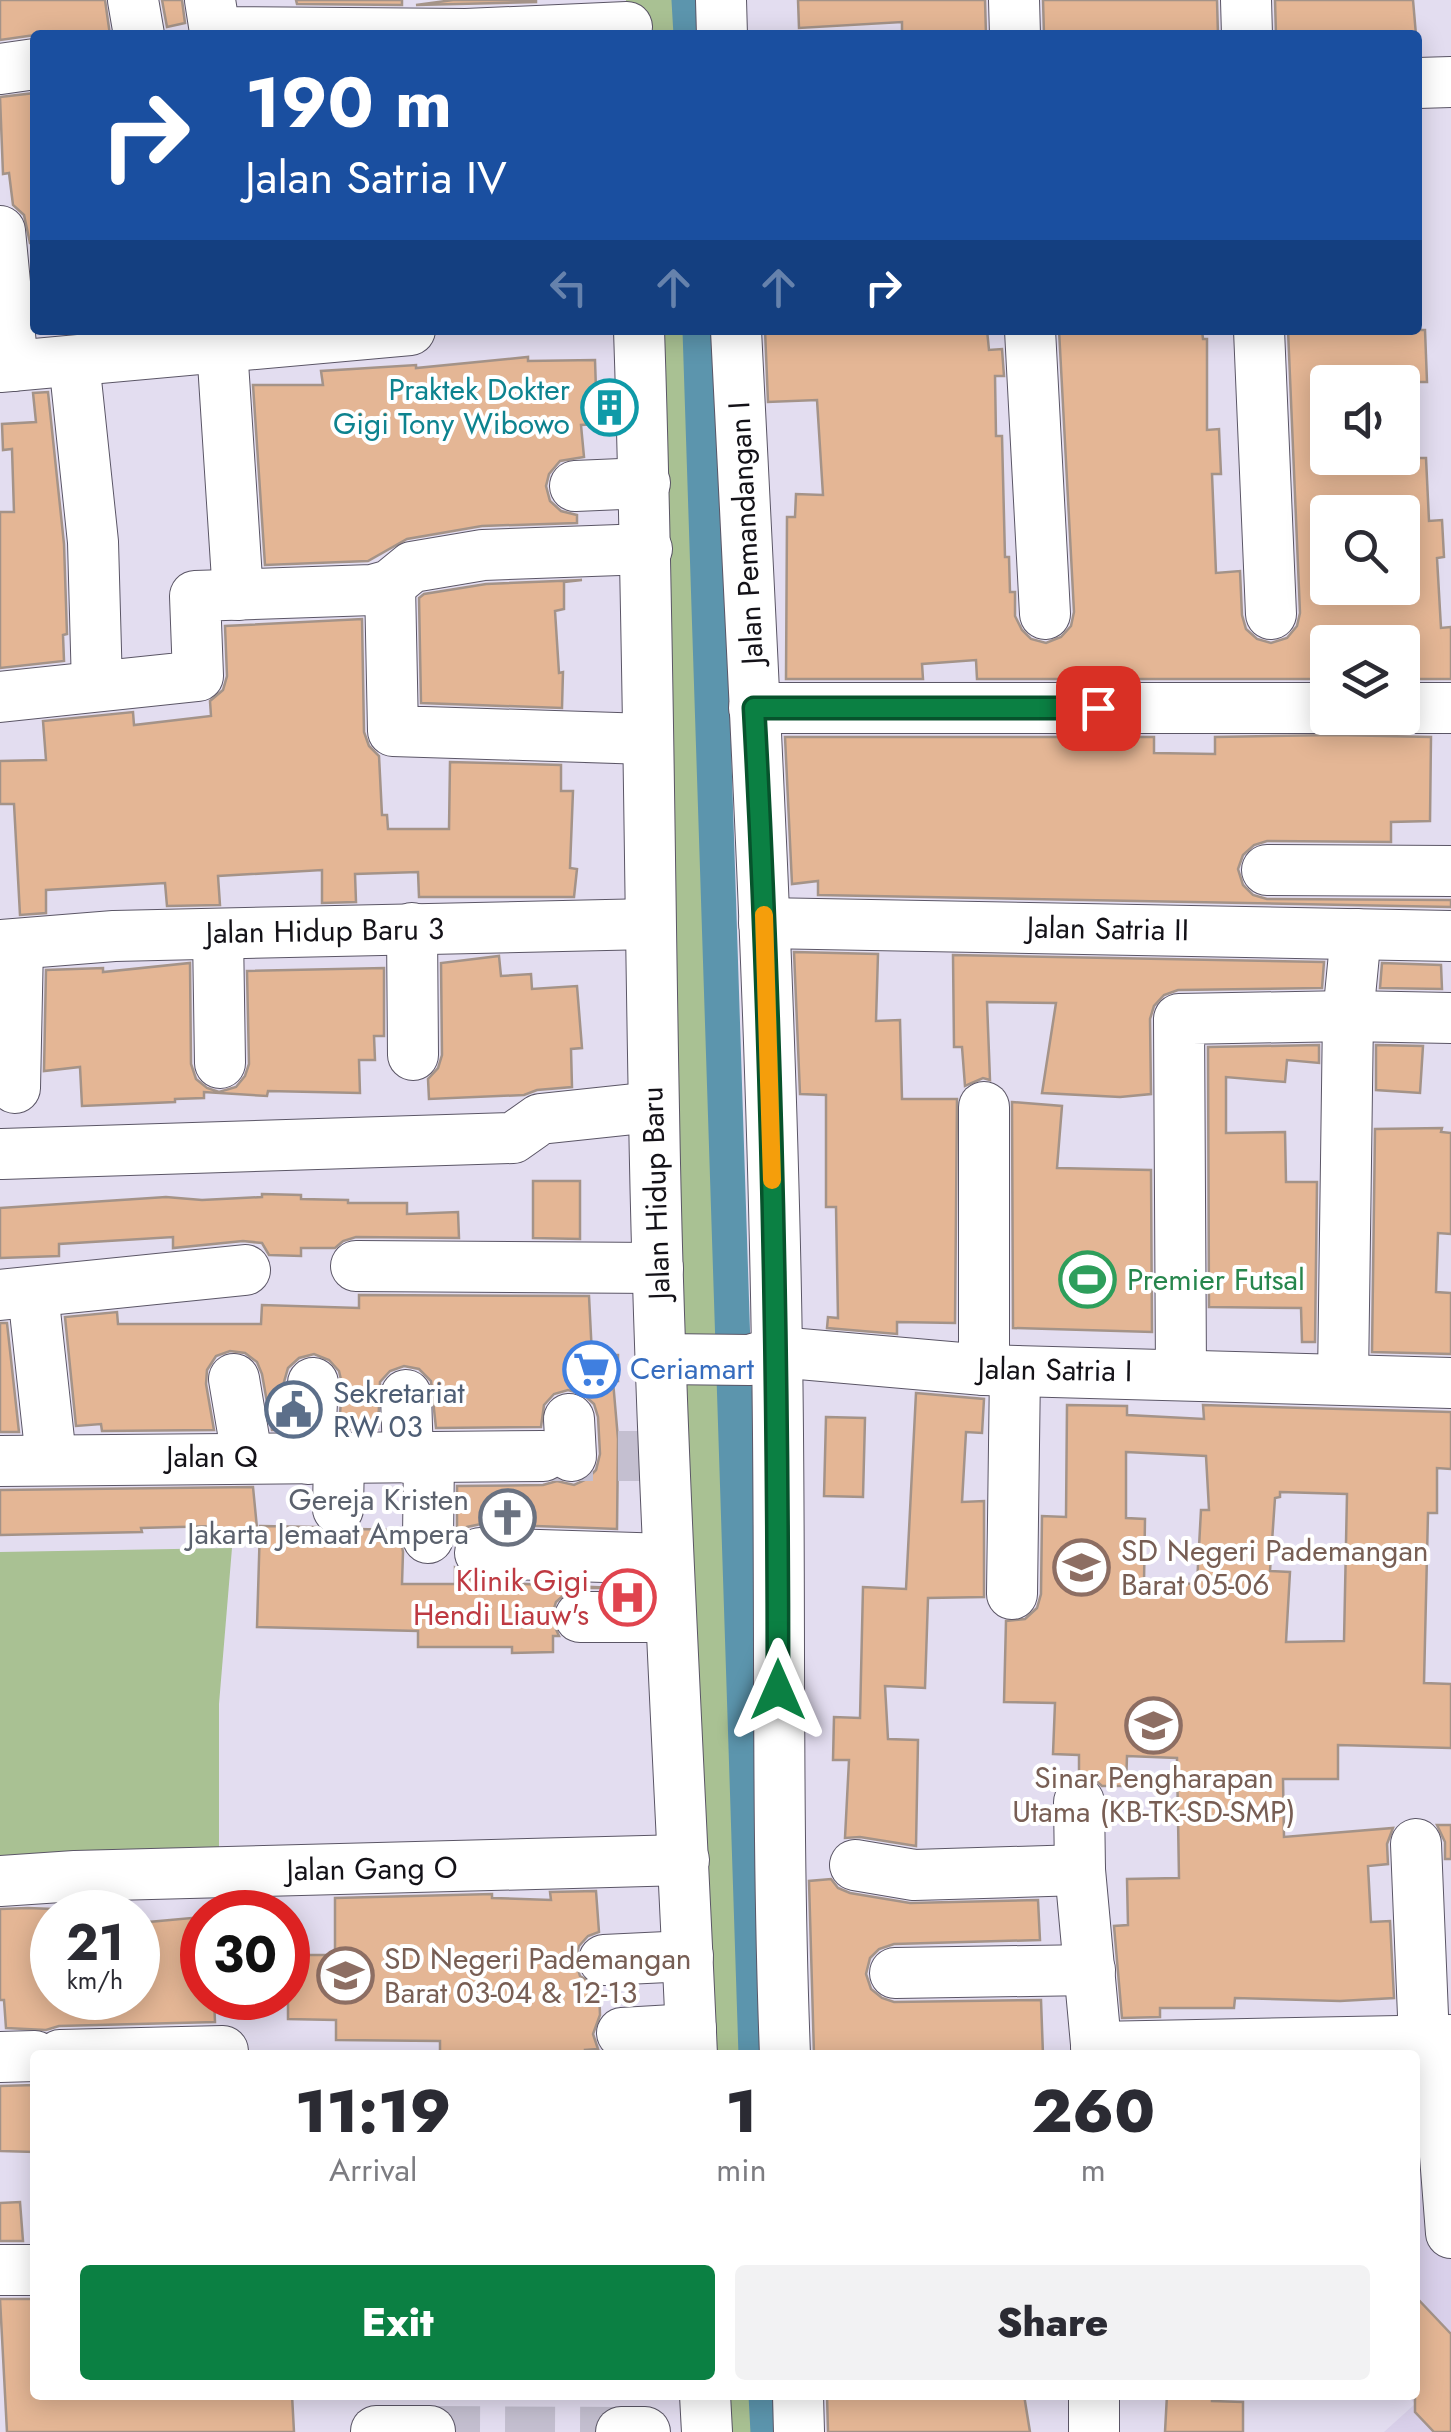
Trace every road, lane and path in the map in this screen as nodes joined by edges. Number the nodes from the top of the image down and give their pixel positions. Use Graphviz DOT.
graph roads {
  1 [pos="133,0"];
  2 [pos="210,0"];
  3 [pos="357,0"];
  4 [pos="460,0"];
  5 [pos="720,0"];
  6 [pos="1014,0"];
  7 [pos="1246,0"];
  8 [pos="626,21"];
  9 [pos="138,30"];
  10 [pos="215,30"];
  11 [pos="363,30"];
  12 [pos="465,30"];
  13 [pos="553,30"];
  14 [pos="722,30"];
  15 [pos="1015,30"];
  16 [pos="1247,30"];
  17 [pos="30,65"];
  18 [pos="0,69"];
  19 [pos="1451,82"];
  20 [pos="1422,83"];
  21 [pos="0,231"];
  22 [pos="355,335"];
  23 [pos="640,335"];
  24 [pos="736,335"];
  25 [pos="1030,335"];
  26 [pos="1259,335"];
  27 [pos="222,347"];
  28 [pos="74,361"];
  29 [pos="6,367"];
  30 [pos="645,484"];
  31 [pos="576,486"];
  32 [pos="647,548"];
  33 [pos="390,585"];
  34 [pos="238,595"];
  35 [pos="1045,614"];
  36 [pos="1271,614"];
  37 [pos="97,686"];
  38 [pos="0,697"];
  39 [pos="754,708"];
  40 [pos="1310,708"];
  41 [pos="1420,708"];
  42 [pos="1451,708"];
  43 [pos="648,746"];
  44 [pos="570,753"];
  45 [pos="1267,870"];
  46 [pos="1451,871"];
  47 [pos="764,923"];
  48 [pos="650,924"];
  49 [pos="412,928"];
  50 [pos="218,934"];
  51 [pos="1356,934"];
  52 [pos="1451,936"];
  53 [pos="9,945"];
  54 [pos="1348,1016"];
  55 [pos="1451,1018"];
  56 [pos="413,1055"];
  57 [pos="220,1063"];
  58 [pos="16,1088"];
  59 [pos="654,1107"];
  60 [pos="984,1107"];
  61 [pos="2,1154"];
  62 [pos="356,1266"];
  63 [pos="658,1268"];
  64 [pos="245,1270"];
  65 [pos="16,1294"];
  66 [pos="764,1356"];
  67 [pos="664,1359"];
  68 [pos="999,1371"];
  69 [pos="1180,1373"];
  70 [pos="234,1379"];
  71 [pos="1343,1380"];
  72 [pos="1451,1383"];
  73 [pos="313,1384"];
  74 [pos="406,1395"];
  75 [pos="561,1444"];
  76 [pos="247,1456"];
  77 [pos="51,1458"];
  78 [pos="324,1458"];
  79 [pos="418,1458"];
  80 [pos="0,1461"];
  81 [pos="338,1509"];
  82 [pos="428,1538"];
  83 [pos="480,1553"];
  84 [pos="668,1559"];
  85 [pos="1012,1594"];
  86 [pos="580,1617"];
  87 [pos="672,1617"];
  88 [pos="1079,1802"];
  89 [pos="1416,1844"];
  90 [pos="684,1860"];
  91 [pos="855,1865"];
  92 [pos="1080,1870"];
  93 [pos="0,1881"];
  94 [pos="51,1890"];
  95 [pos="146,1890"];
  96 [pos="688,1956"];
  97 [pos="604,1960"];
  98 [pos="1090,1970"];
  99 [pos="895,1972"];
  100 [pos="622,2033"];
  101 [pos="1437,2040"];
  102 [pos="691,2042"];
  103 [pos="785,2050"];
  104 [pos="1096,2050"];
  105 [pos="1127,2050"];
  106 [pos="0,2056"];
  107 [pos="30,2056"];
  108 [pos="1450,2233"];
  109 [pos="0,2270"];
  110 [pos="30,2270"];
  111 [pos="705,2400"];
  112 [pos="798,2400"];
  113 [pos="1094,2400"];
  114 [pos="376,2431"];
  115 [pos="430,2431"];
  116 [pos="621,2432"];
  117 [pos="646,2432"];
  118 [pos="707,2432"];
  119 [pos="799,2432"];
  120 [pos="1094,2432"];
  1 -- 9 [label="street"];
  2 -- 10 [label="street"];
  3 -- 11 [label="street"];
  4 -- 12 [label="street"];
  5 -- 14 [label="street"];
  6 -- 15 [label="street"];
  7 -- 16 [label="street"];
  8 -- 13 [label="street"];
  17 -- 18 [label="street"];
  19 -- 20 [label="street"];
  21 -- 29 [label="street"];
  22 -- 27 [label="street"];
  23 -- 30 [label="street, Jalan Hidup Baru"];
  24 -- 39 [label="street, Jalan Pemandangan I"];
  25 -- 35 [label="street"];
  26 -- 36 [label="street"];
  27 -- 28 [label="street"];
  27 -- 34 [label="street"];
  28 -- 29 [label="street"];
  28 -- 37 [label="street"];
  30 -- 31 [label="street"];
  30 -- 32 [label="street, Jalan Hidup Baru"];
  32 -- 33 [label="street"];
  32 -- 43 [label="street, Jalan Hidup Baru"];
  33 -- 34 [label="street"];
  33 -- 43 [label="street"];
  34 -- 37 [label="street"];
  37 -- 38 [label="street"];
  39 -- 40 [label="street"];
  39 -- 47 [label="street, Jalan Pemandangan I"];
  41 -- 42 [label="street"];
  43 -- 44 [label="street"];
  43 -- 48 [label="street, Jalan Hidup Baru"];
  45 -- 46 [label="street"];
  47 -- 51 [label="street, Jalan Satria II"];
  47 -- 66 [label="street, Jalan Pemandangan I"];
  48 -- 49 [label="street, Jalan Hidup Baru 3"];
  48 -- 59 [label="street, Jalan Hidup Baru"];
  49 -- 50 [label="street, Jalan Hidup Baru 3"];
  49 -- 56 [label="street"];
  50 -- 53 [label="street, Jalan Hidup Baru 3"];
  50 -- 57 [label="street"];
  51 -- 52 [label="street, Jalan Satria II"];
  51 -- 54 [label="street"];
  53 -- 58 [label="street"];
  54 -- 55 [label="street"];
  54 -- 69 [label="street"];
  54 -- 71 [label="street"];
  59 -- 61 [label="street"];
  59 -- 63 [label="street, Jalan Hidup Baru"];
  60 -- 68 [label="street"];
  62 -- 63 [label="street"];
  63 -- 67 [label="street, Jalan Hidup Baru"];
  64 -- 65 [label="street"];
  65 -- 77 [label="street"];
  66 -- 67 [label="street, Jalan Satria I"];
  66 -- 68 [label="street, Jalan Satria I"];
  66 -- 103 [label="street, Jalan Pemandangan I"];
  67 -- 84 [label="street, Jalan Hidup Baru"];
  68 -- 69 [label="street, Jalan Satria I"];
  68 -- 85 [label="street"];
  69 -- 71 [label="street, Jalan Satria I"];
  70 -- 76 [label="street"];
  71 -- 72 [label="street, Jalan Satria I"];
  73 -- 78 [label="street"];
  74 -- 79 [label="street"];
  75 -- 79 [label="street, Jalan Q"];
  76 -- 77 [label="street, Jalan Q"];
  76 -- 78 [label="street, Jalan Q"];
  77 -- 80 [label="street, Jalan Q"];
  78 -- 79 [label="street, Jalan Q"];
  78 -- 81 [label="street"];
  79 -- 82 [label="street"];
  83 -- 84 [label="street"];
  84 -- 87 [label="street, Jalan Hidup Baru"];
  86 -- 87 [label="street"];
  87 -- 90 [label="street, Jalan Hidup Baru"];
  88 -- 92 [label="street"];
  89 -- 101 [label="street"];
  90 -- 95 [label="street, Jalan Gang O"];
  90 -- 96 [label="street, Jalan Hidup Baru"];
  91 -- 92 [label="street"];
  92 -- 98 [label="street"];
  93 -- 94 [label="street, Jalan Gang O"];
  96 -- 97 [label="street"];
  96 -- 102 [label="street, Jalan Hidup Baru"];
  98 -- 99 [label="street"];
  98 -- 104 [label="street"];
  100 -- 102 [label="street"];
  101 -- 105 [label="street"];
  101 -- 108 [label="street"];
  106 -- 107 [label="street"];
  109 -- 110 [label="street"];
  111 -- 118 [label="street"];
  112 -- 119 [label="street"];
  113 -- 120 [label="street"];
  114 -- 115 [label="street"];
  116 -- 117 [label="street"];
}
